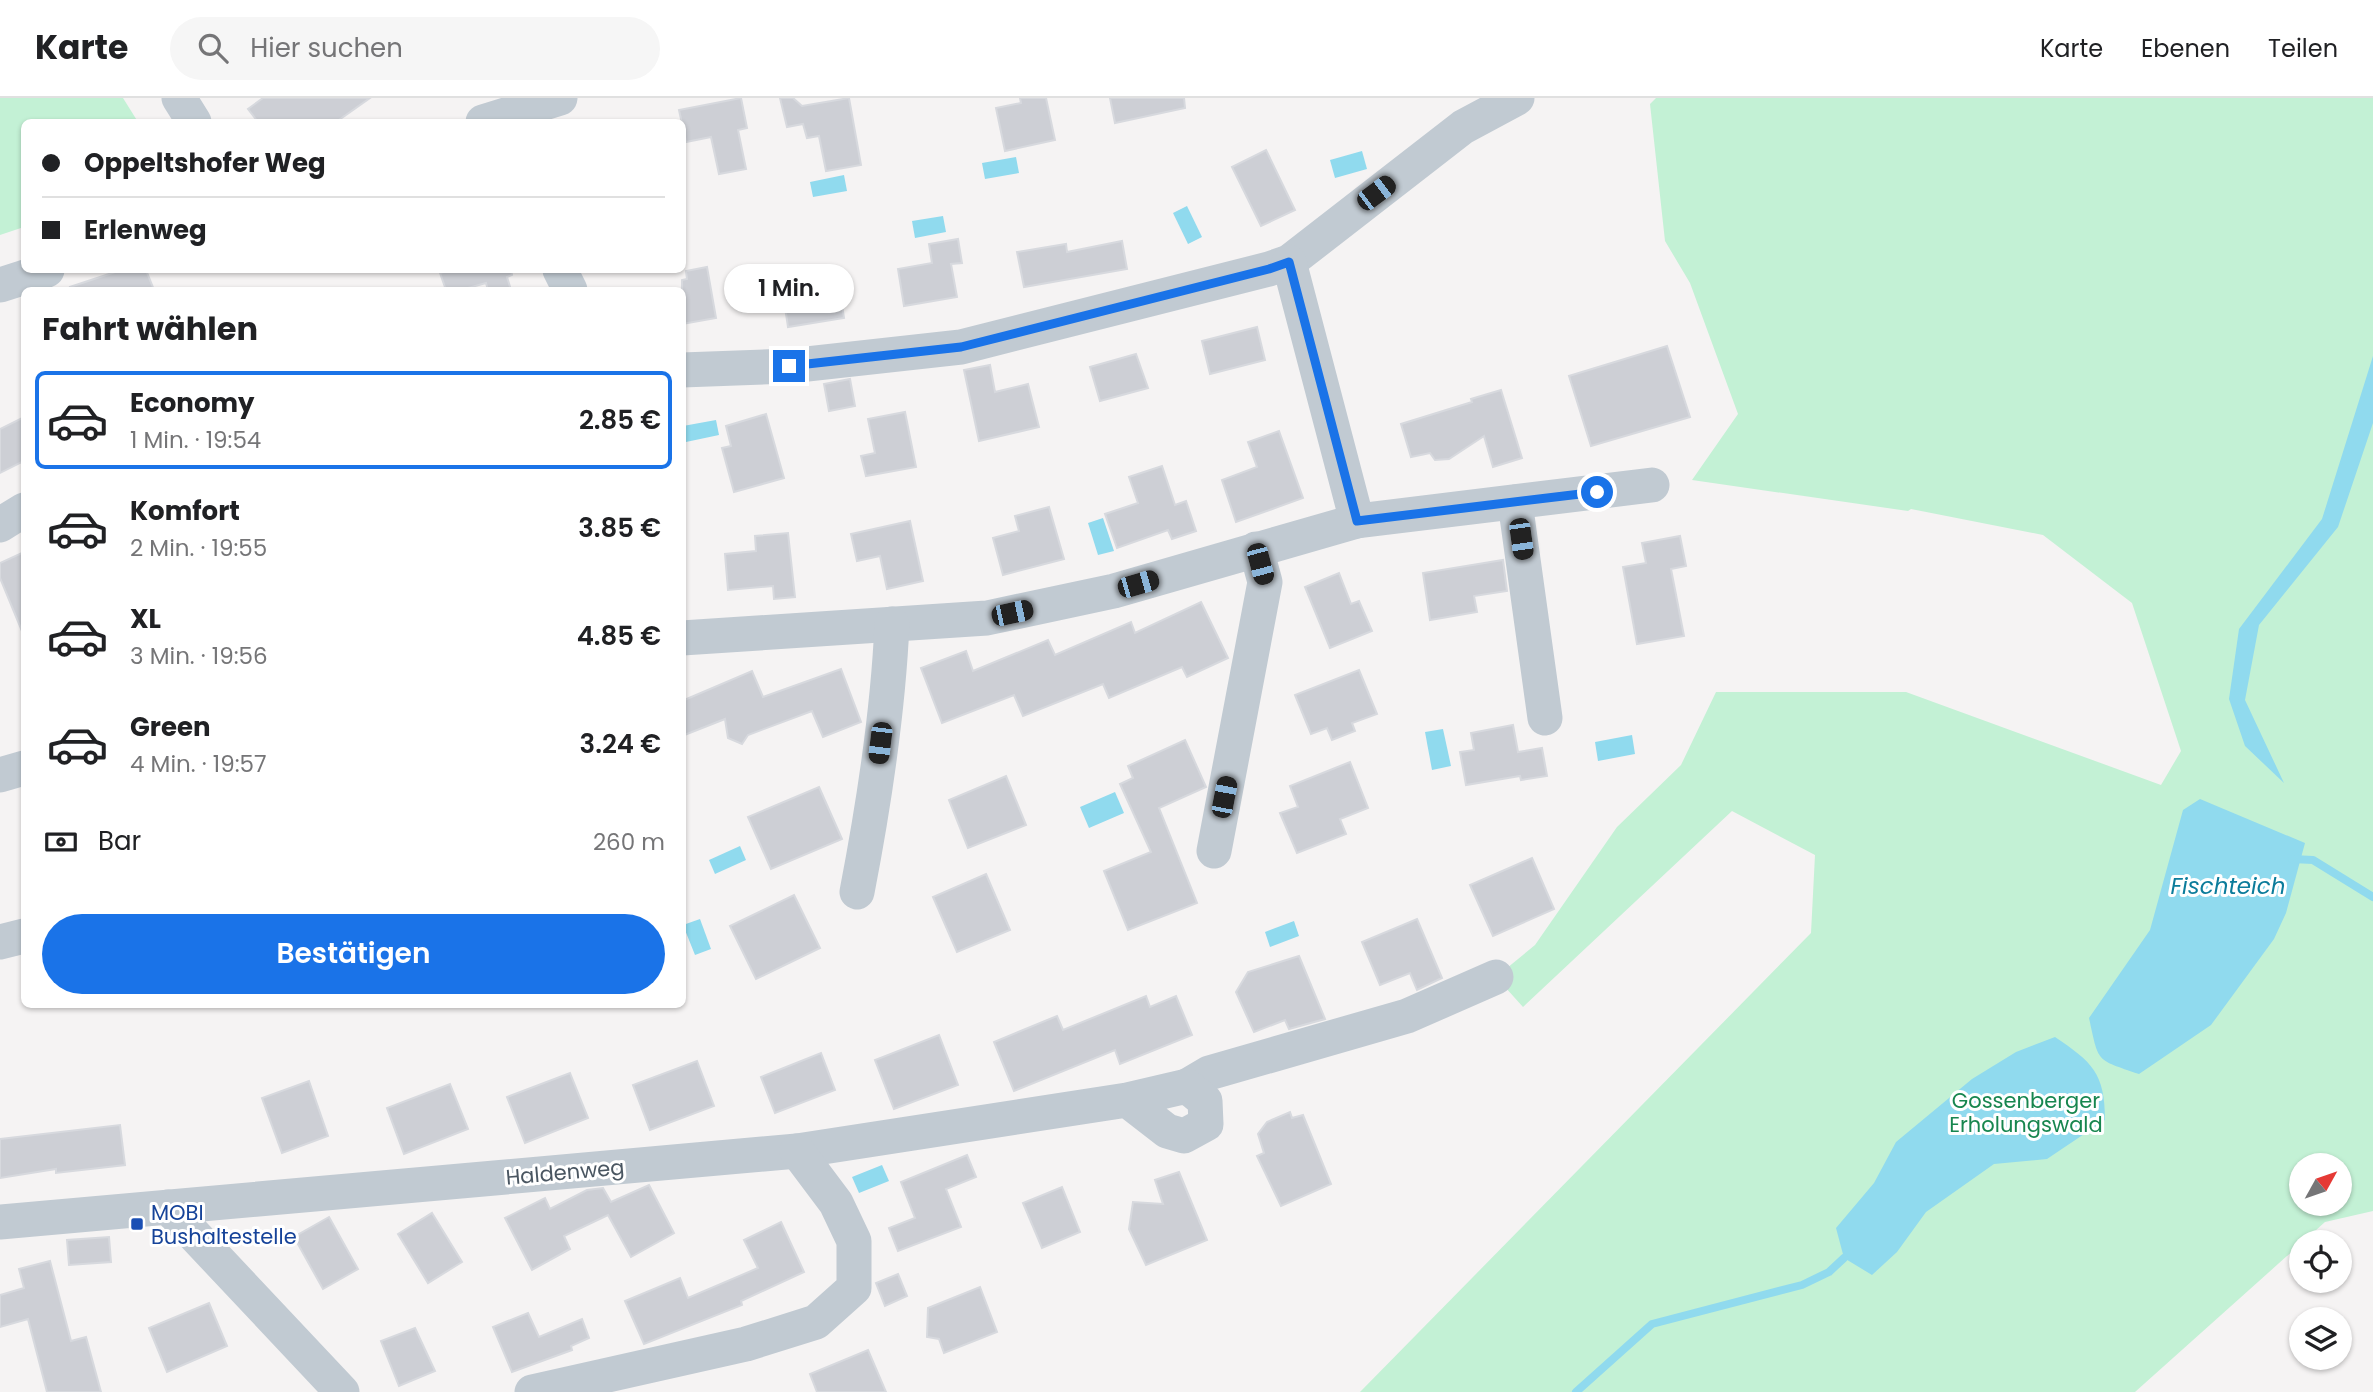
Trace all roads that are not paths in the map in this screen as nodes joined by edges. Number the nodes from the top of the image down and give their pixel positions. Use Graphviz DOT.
graph roads {
  1 [pos="179,98"];
  2 [pos="560,98"];
  3 [pos="1517,98"];
  4 [pos="192,119"];
  5 [pos="496,119"];
  6 [pos="1289,262"];
  7 [pos="38,273"];
  8 [pos="0,285"];
  9 [pos="686,370"];
  10 [pos="1652,485"];
  11 [pos="1515,502"];
  12 [pos="21,512"];
  13 [pos="1357,521"];
  14 [pos="0,525"];
  15 [pos="1256,550"];
  16 [pos="892,624"];
  17 [pos="686,638"];
  18 [pos="1545,718"];
  19 [pos="21,769"];
  20 [pos="0,775"];
  21 [pos="1214,851"];
  22 [pos="857,892"];
  23 [pos="21,937"];
  24 [pos="0,942"];
  25 [pos="1496,977"];
  26 [pos="1187,1086"];
  27 [pos="1127,1100"];
  28 [pos="797,1151"];
  29 [pos="168,1207"];
  30 [pos="0,1222"];
  31 [pos="342,1392"];
  32 [pos="532,1392"];
  1 -- 4 [label="street"];
  2 -- 5 [label="street"];
  3 -- 6 [label="street"];
  6 -- 9 [label="street"];
  6 -- 13 [label="street"];
  7 -- 8 [label="street"];
  10 -- 11 [label="street"];
  11 -- 13 [label="street"];
  11 -- 18 [label="street"];
  12 -- 14 [label="street"];
  13 -- 15 [label="street"];
  15 -- 16 [label="street"];
  15 -- 21 [label="street"];
  16 -- 17 [label="street"];
  16 -- 22 [label="street"];
  19 -- 20 [label="street"];
  23 -- 24 [label="street"];
  25 -- 26 [label="street, Haldenweg"];
  26 -- 27 [label="street, Haldenweg"];
  26 -- 27 [label="street"];
  27 -- 28 [label="street, Haldenweg"];
  28 -- 29 [label="street, Haldenweg"];
  28 -- 32 [label="street"];
  29 -- 30 [label="street, Haldenweg"];
  29 -- 31 [label="street"];
}
